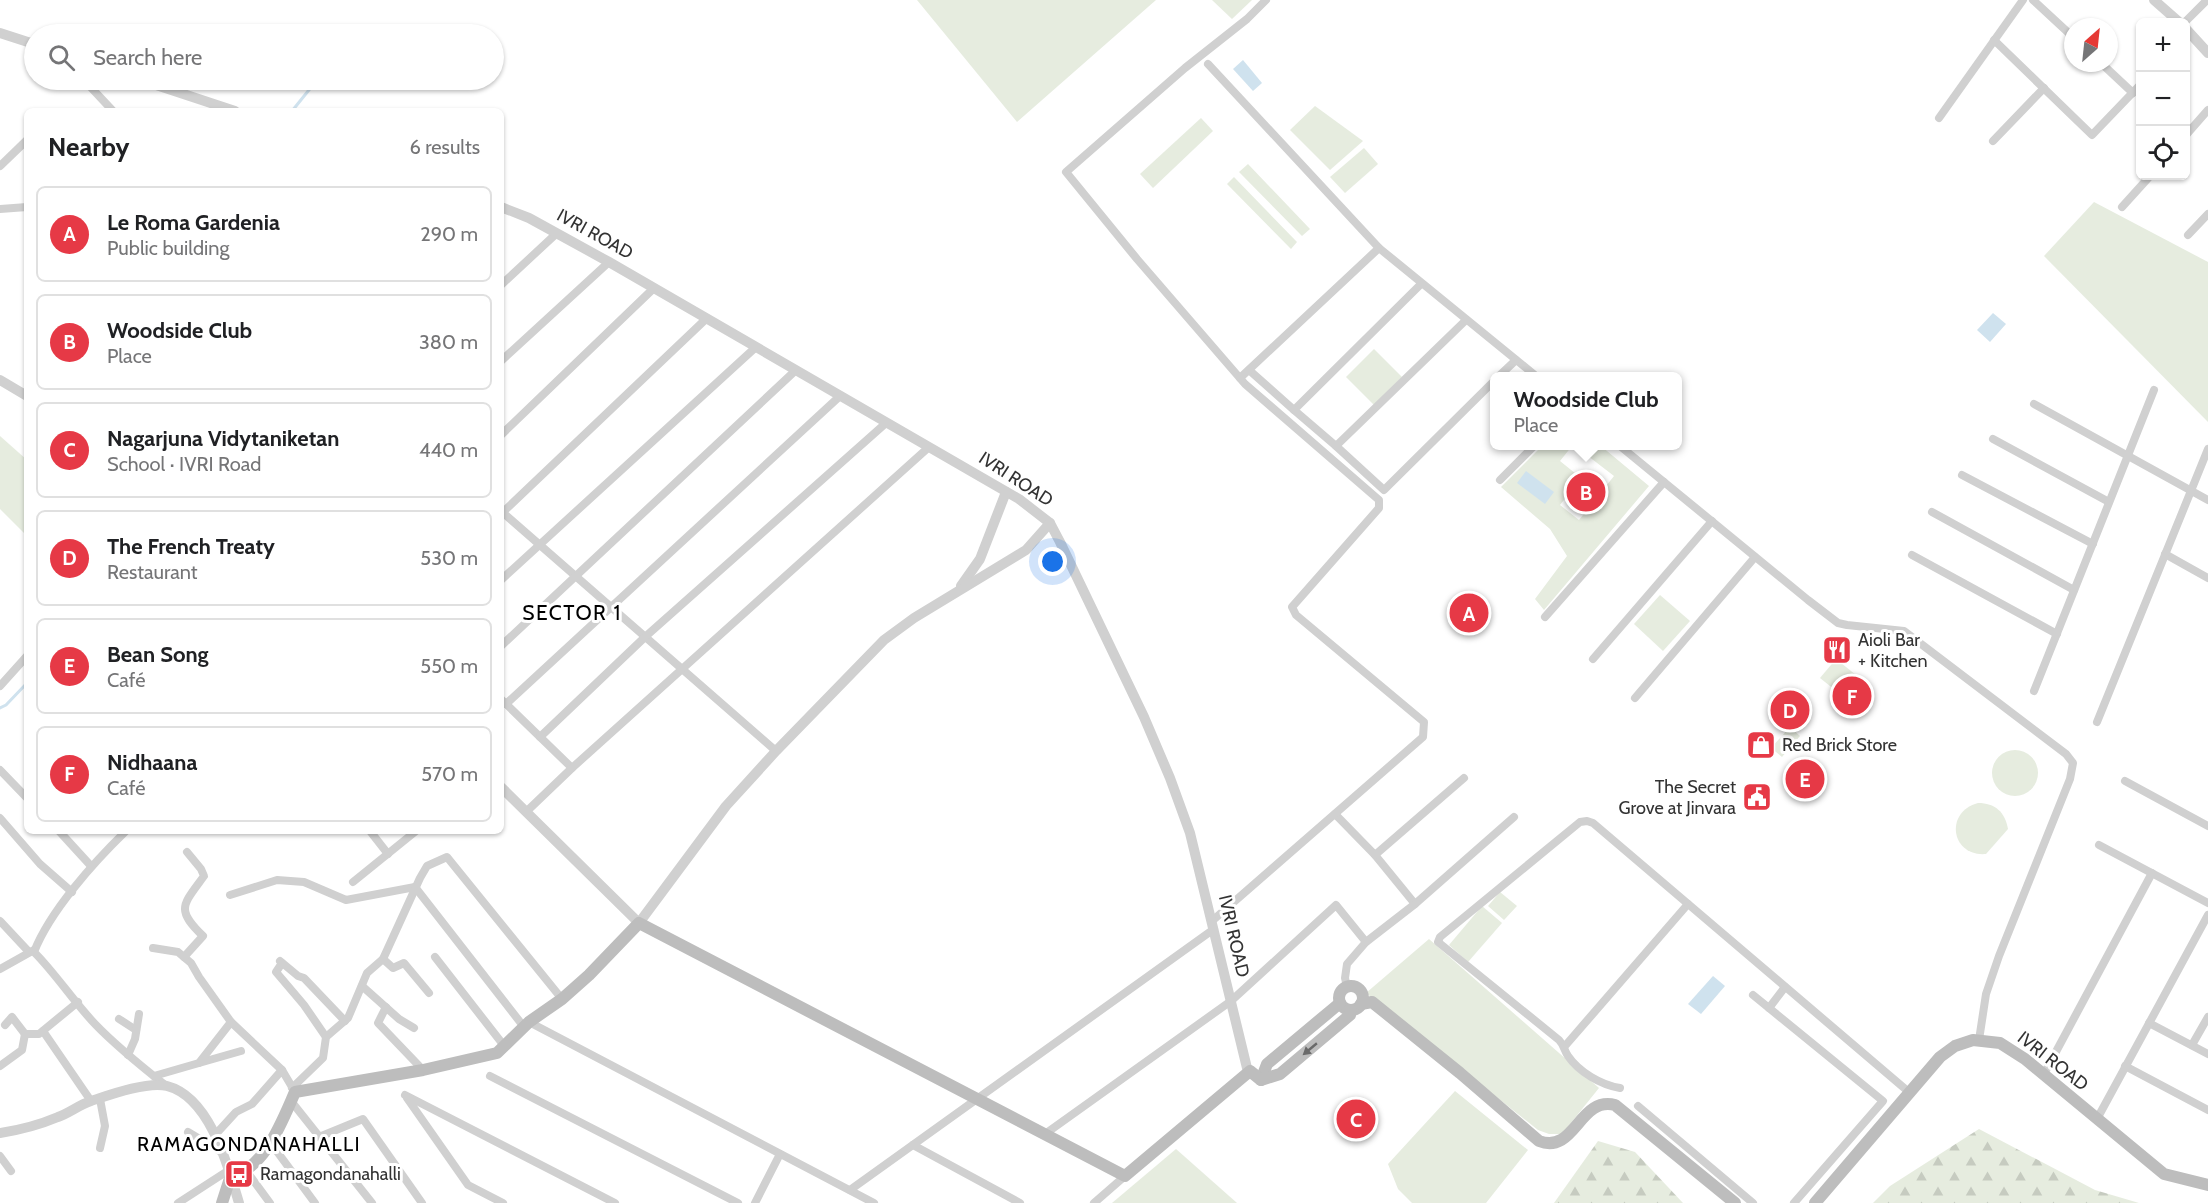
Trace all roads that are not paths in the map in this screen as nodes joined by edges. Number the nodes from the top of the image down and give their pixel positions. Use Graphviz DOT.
graph roads {
  1 [pos="1266,0"];
  2 [pos="2023,0"];
  3 [pos="2033,0"];
  4 [pos="2154,0"];
  5 [pos="2207,0"];
  6 [pos="2174,18"];
  7 [pos="2189,18"];
  8 [pos="2064,29"];
  9 [pos="0,33"];
  10 [pos="2190,37"];
  11 [pos="1994,40"];
  12 [pos="24,41"];
  13 [pos="2208,53"];
  14 [pos="1208,64"];
  15 [pos="2111,72"];
  16 [pos="2044,88"];
  17 [pos="93,90"];
  18 [pos="171,90"];
  19 [pos="2136,90"];
  20 [pos="2133,93"];
  21 [pos="109,108"];
  22 [pos="226,108"];
  23 [pos="2208,110"];
  24 [pos="1939,118"];
  25 [pos="2190,130"];
  26 [pos="1993,141"];
  27 [pos="24,143"];
  28 [pos="0,166"];
  29 [pos="2146,180"];
  30 [pos="24,206"];
  31 [pos="2122,207"];
  32 [pos="0,208"];
  33 [pos="504,208"];
  34 [pos="2208,214"];
  35 [pos="557,233"];
  36 [pos="2188,235"];
  37 [pos="1378,248"];
  38 [pos="609,262"];
  39 [pos="504,282"];
  40 [pos="1421,284"];
  41 [pos="654,288"];
  42 [pos="707,318"];
  43 [pos="1466,320"];
  44 [pos="756,348"];
  45 [pos="504,358"];
  46 [pos="1516,360"];
  47 [pos="796,370"];
  48 [pos="1249,370"];
  49 [pos="1503,372"];
  50 [pos="1531,372"];
  51 [pos="1240,378"];
  52 [pos="0,380"];
  53 [pos="1490,385"];
  54 [pos="2154,390"];
  55 [pos="24,394"];
  56 [pos="840,396"];
  57 [pos="2034,404"];
  58 [pos="1293,410"];
  59 [pos="886,423"];
  60 [pos="504,432"];
  61 [pos="1993,439"];
  62 [pos="1336,446"];
  63 [pos="928,447"];
  64 [pos="2208,449"];
  65 [pos="1530,450"];
  66 [pos="1625,450"];
  67 [pos="2128,456"];
  68 [pos="1962,475"];
  69 [pos="1500,480"];
  70 [pos="1664,482"];
  71 [pos="2191,491"];
  72 [pos="1006,492"];
  73 [pos="2208,500"];
  74 [pos="2109,502"];
  75 [pos="504,511"];
  76 [pos="1932,512"];
  77 [pos="504,515"];
  78 [pos="1712,521"];
  79 [pos="1050,523"];
  80 [pos="2092,544"];
  81 [pos="539,545"];
  82 [pos="2165,554"];
  83 [pos="1912,555"];
  84 [pos="981,557"];
  85 [pos="1755,557"];
  86 [pos="995,568"];
  87 [pos="575,576"];
  88 [pos="504,577"];
  89 [pos="2208,578"];
  90 [pos="2074,590"];
  91 [pos="958,591"];
  92 [pos="611,607"];
  93 [pos="1545,617"];
  94 [pos="2056,634"];
  95 [pos="645,637"];
  96 [pos="504,643"];
  97 [pos="24,659"];
  98 [pos="1593,659"];
  99 [pos="682,669"];
  100 [pos="0,686"];
  101 [pos="2034,691"];
  102 [pos="1635,698"];
  103 [pos="504,700"];
  104 [pos="504,702"];
  105 [pos="2097,722"];
  106 [pos="540,737"];
  107 [pos="776,751"];
  108 [pos="572,768"];
  109 [pos="0,770"];
  110 [pos="1464,778"];
  111 [pos="2125,781"];
  112 [pos="504,790"];
  113 [pos="24,795"];
  114 [pos="526,812"];
  115 [pos="1335,814"];
  116 [pos="1514,817"];
  117 [pos="0,818"];
  118 [pos="2208,826"];
  119 [pos="62,834"];
  120 [pos="123,834"];
  121 [pos="372,834"];
  122 [pos="412,834"];
  123 [pos="2099,844"];
  124 [pos="187,852"];
  125 [pos="388,854"];
  126 [pos="1375,855"];
  127 [pos="91,866"];
  128 [pos="2152,873"];
  129 [pos="353,882"];
  130 [pos="415,887"];
  131 [pos="72,892"];
  132 [pos="230,895"];
  133 [pos="2208,903"];
  134 [pos="1415,904"];
  135 [pos="1688,904"];
  136 [pos="2208,915"];
  137 [pos="0,921"];
  138 [pos="639,923"];
  139 [pos="1213,925"];
  140 [pos="1366,942"];
  141 [pos="153,948"];
  142 [pos="32,951"];
  143 [pos="184,957"];
  144 [pos="435,957"];
  145 [pos="383,959"];
  146 [pos="0,969"];
  147 [pos="362,986"];
  148 [pos="1347,987"];
  149 [pos="1785,987"];
  150 [pos="429,993"];
  151 [pos="1753,995"];
  152 [pos="562,999"];
  153 [pos="1231,1001"];
  154 [pos="78,1002"];
  155 [pos="1340,1003"];
  156 [pos="386,1006"];
  157 [pos="1356,1007"];
  158 [pos="1769,1008"];
  159 [pos="139,1014"];
  160 [pos="2208,1017"];
  161 [pos="119,1019"];
  162 [pos="345,1021"];
  163 [pos="231,1022"];
  164 [pos="2149,1023"];
  165 [pos="5,1025"];
  166 [pos="526,1025"];
  167 [pos="414,1028"];
  168 [pos="43,1030"];
  169 [pos="136,1030"];
  170 [pos="25,1034"];
  171 [pos="326,1037"];
  172 [pos="1979,1040"];
  173 [pos="1565,1046"];
  174 [pos="2192,1046"];
  175 [pos="505,1047"];
  176 [pos="241,1051"];
  177 [pos="2208,1054"];
  178 [pos="128,1055"];
  179 [pos="199,1063"];
  180 [pos="0,1066"];
  181 [pos="2125,1066"];
  182 [pos="282,1070"];
  183 [pos="423,1070"];
  184 [pos="1250,1071"];
  185 [pos="2044,1074"];
  186 [pos="154,1076"];
  187 [pos="490,1076"];
  188 [pos="1261,1080"];
  189 [pos="165,1085"];
  190 [pos="1910,1093"];
  191 [pos="292,1094"];
  192 [pos="978,1099"];
  193 [pos="95,1100"];
  194 [pos="1610,1104"];
  195 [pos="1638,1106"];
  196 [pos="2208,1110"];
  197 [pos="2097,1119"];
  198 [pos="188,1131"];
  199 [pos="0,1133"];
  200 [pos="1045,1134"];
  201 [pos="215,1135"];
  202 [pos="319,1137"];
  203 [pos="270,1142"];
  204 [pos="913,1145"];
  205 [pos="100,1148"];
  206 [pos="1681,1150"];
  207 [pos="223,1153"];
  208 [pos="780,1154"];
  209 [pos="0,1156"];
  210 [pos="245,1169"];
  211 [pos="11,1171"];
  212 [pos="230,1173"];
  213 [pos="1125,1176"];
  214 [pos="2208,1185"];
  215 [pos="850,1190"];
  216 [pos="178,1203"];
  217 [pos="222,1203"];
  218 [pos="239,1203"];
  219 [pos="270,1203"];
  220 [pos="315,1203"];
  221 [pos="372,1203"];
  222 [pos="422,1203"];
  223 [pos="503,1203"];
  224 [pos="615,1203"];
  225 [pos="738,1203"];
  226 [pos="755,1203"];
  227 [pos="874,1203"];
  228 [pos="1020,1203"];
  229 [pos="1094,1203"];
  230 [pos="1735,1203"];
  231 [pos="1753,1203"];
  232 [pos="1794,1203"];
  233 [pos="1815,1203"];
  1 -- 51 [label="street"];
  2 -- 11 [label="street"];
  3 -- 8 [label="street"];
  4 -- 6 [label="street"];
  5 -- 7 [label="street"];
  9 -- 12 [label="street"];
  10 -- 13 [label="street"];
  11 -- 16 [label="street"];
  11 -- 24 [label="street"];
  14 -- 37 [label="street"];
  15 -- 20 [label="street"];
  16 -- 20 [label="street"];
  16 -- 26 [label="street"];
  17 -- 21 [label="street"];
  18 -- 22 [label="street"];
  19 -- 20 [label="street"];
  23 -- 25 [label="street"];
  27 -- 28 [label="street"];
  29 -- 31 [label="street"];
  30 -- 32 [label="street"];
  33 -- 35 [label="street, IVRI ROAD"];
  34 -- 36 [label="street"];
  35 -- 38 [label="street, IVRI ROAD"];
  35 -- 39 [label="street"];
  37 -- 40 [label="street"];
  37 -- 48 [label="street"];
  38 -- 41 [label="street, IVRI ROAD"];
  38 -- 45 [label="street"];
  40 -- 43 [label="street"];
  40 -- 58 [label="street"];
  41 -- 42 [label="street, IVRI ROAD"];
  41 -- 60 [label="street"];
  42 -- 44 [label="street, IVRI ROAD"];
  42 -- 75 [label="street"];
  43 -- 46 [label="street"];
  43 -- 62 [label="street"];
  44 -- 47 [label="street, IVRI ROAD"];
  44 -- 81 [label="street"];
  46 -- 49 [label="street"];
  46 -- 50 [label="street"];
  47 -- 56 [label="street, IVRI ROAD"];
  47 -- 87 [label="street"];
  48 -- 51 [label="street"];
  48 -- 58 [label="street"];
  51 -- 115 [label="street"];
  52 -- 55 [label="street"];
  53 -- 62 [label="street"];
  54 -- 67 [label="street"];
  56 -- 59 [label="street, IVRI ROAD"];
  56 -- 92 [label="street"];
  57 -- 67 [label="street"];
  58 -- 62 [label="street"];
  59 -- 63 [label="street, IVRI ROAD"];
  59 -- 95 [label="street"];
  61 -- 74 [label="street"];
  63 -- 72 [label="street, IVRI ROAD"];
  63 -- 99 [label="street"];
  64 -- 71 [label="street"];
  65 -- 69 [label="street"];
  66 -- 70 [label="street"];
  67 -- 71 [label="street"];
  67 -- 74 [label="street"];
  68 -- 80 [label="street"];
  70 -- 78 [label="street"];
  70 -- 93 [label="street"];
  71 -- 73 [label="street"];
  71 -- 82 [label="street"];
  72 -- 79 [label="street, IVRI ROAD"];
  72 -- 84 [label="street"];
  74 -- 80 [label="street"];
  76 -- 90 [label="street"];
  77 -- 81 [label="street"];
  78 -- 85 [label="street"];
  78 -- 98 [label="street"];
  79 -- 86 [label="street"];
  79 -- 139 [label="street, IVRI ROAD"];
  80 -- 90 [label="street"];
  81 -- 87 [label="street"];
  81 -- 88 [label="street"];
  82 -- 89 [label="street"];
  82 -- 105 [label="street"];
  83 -- 94 [label="street"];
  84 -- 86 [label="street"];
  84 -- 91 [label="street"];
  85 -- 102 [label="street"];
  85 -- 172 [label="street"];
  86 -- 91 [label="street"];
  87 -- 92 [label="street"];
  87 -- 96 [label="street"];
  90 -- 94 [label="street"];
  91 -- 107 [label="street"];
  92 -- 95 [label="street"];
  92 -- 103 [label="street"];
  94 -- 101 [label="street"];
  95 -- 99 [label="street"];
  95 -- 106 [label="street"];
  97 -- 100 [label="street"];
  99 -- 107 [label="street"];
  99 -- 108 [label="street"];
  104 -- 106 [label="street"];
  106 -- 108 [label="street"];
  107 -- 138 [label="street"];
  108 -- 114 [label="street"];
  109 -- 113 [label="street"];
  110 -- 126 [label="street"];
  111 -- 118 [label="street"];
  112 -- 114 [label="street"];
  114 -- 138 [label="street"];
  115 -- 126 [label="street"];
  115 -- 139 [label="street"];
  116 -- 134 [label="street"];
  117 -- 131 [label="street"];
  119 -- 127 [label="street"];
  120 -- 127 [label="street"];
  121 -- 125 [label="street"];
  122 -- 125 [label="street"];
  123 -- 128 [label="street"];
  124 -- 143 [label="street"];
  125 -- 129 [label="street"];
  126 -- 134 [label="street"];
  127 -- 131 [label="street"];
  128 -- 133 [label="street"];
  128 -- 185 [label="street"];
  130 -- 132 [label="street"];
  130 -- 145 [label="street"];
  130 -- 152 [label="street"];
  130 -- 166 [label="street"];
  131 -- 142 [label="street"];
  134 -- 140 [label="street"];
  135 -- 149 [label="street"];
  135 -- 173 [label="street"];
  135 -- 173 [label="street"];
  136 -- 164 [label="street"];
  137 -- 142 [label="street"];
  138 -- 152 [label="main road"];
  138 -- 192 [label="main road"];
  139 -- 153 [label="street, IVRI ROAD"];
  139 -- 192 [label="street"];
  140 -- 148 [label="street"];
  140 -- 153 [label="street"];
  141 -- 143 [label="street"];
  142 -- 146 [label="street"];
  142 -- 154 [label="street"];
  143 -- 163 [label="street"];
  144 -- 175 [label="street"];
  145 -- 147 [label="street"];
  145 -- 150 [label="street"];
  147 -- 156 [label="street"];
  147 -- 162 [label="street"];
  148 -- 155 [label="main road"];
  148 -- 157 [label="main road"];
  149 -- 158 [label="street"];
  149 -- 190 [label="street"];
  151 -- 158 [label="street"];
  152 -- 166 [label="main road"];
  153 -- 184 [label="street, IVRI ROAD"];
  153 -- 200 [label="street"];
  154 -- 168 [label="street"];
  154 -- 178 [label="street"];
  155 -- 157 [label="main road"];
  155 -- 188 [label="main road"];
  156 -- 167 [label="street"];
  156 -- 183 [label="street"];
  157 -- 188 [label="main road, one-way"];
  157 -- 194 [label="main road"];
  158 -- 232 [label="street"];
  159 -- 169 [label="street"];
  160 -- 174 [label="street"];
  161 -- 169 [label="street"];
  162 -- 171 [label="street"];
  162 -- 171 [label="street"];
  163 -- 179 [label="street"];
  163 -- 182 [label="street"];
  164 -- 174 [label="street"];
  164 -- 181 [label="street"];
  165 -- 170 [label="street"];
  166 -- 175 [label="main road"];
  166 -- 208 [label="street"];
  168 -- 170 [label="street"];
  168 -- 193 [label="street"];
  169 -- 178 [label="street"];
  170 -- 180 [label="street"];
  171 -- 191 [label="street"];
  172 -- 185 [label="main road, IVRI ROAD"];
  172 -- 190 [label="main road"];
  173 -- 194 [label="street"];
  174 -- 177 [label="street"];
  175 -- 183 [label="main road"];
  176 -- 179 [label="street"];
  178 -- 186 [label="street"];
  179 -- 186 [label="street"];
  181 -- 196 [label="street"];
  181 -- 197 [label="street"];
  182 -- 191 [label="street"];
  182 -- 201 [label="street"];
  183 -- 191 [label="main road"];
  184 -- 188 [label="main road"];
  184 -- 213 [label="main road"];
  185 -- 197 [label="main road, IVRI ROAD"];
  186 -- 189 [label="street"];
  187 -- 225 [label="street"];
  189 -- 193 [label="street"];
  189 -- 201 [label="street"];
  190 -- 233 [label="main road"];
  191 -- 202 [label="street"];
  191 -- 203 [label="main road"];
  192 -- 200 [label="main road"];
  192 -- 204 [label="street"];
  193 -- 199 [label="street"];
  193 -- 205 [label="street"];
  194 -- 206 [label="main road"];
  195 -- 206 [label="street"];
  197 -- 214 [label="main road, IVRI ROAD"];
  198 -- 207 [label="street"];
  200 -- 213 [label="main road"];
  201 -- 207 [label="street"];
  202 -- 221 [label="street"];
  202 -- 222 [label="street"];
  203 -- 210 [label="main road"];
  203 -- 220 [label="street"];
  204 -- 215 [label="street"];
  204 -- 228 [label="street"];
  206 -- 230 [label="main road"];
  206 -- 231 [label="street"];
  207 -- 212 [label="street"];
  208 -- 215 [label="street"];
  208 -- 226 [label="street"];
  209 -- 211 [label="street"];
  210 -- 212 [label="main road"];
  210 -- 219 [label="street"];
  212 -- 216 [label="street"];
  212 -- 217 [label="main road"];
  212 -- 218 [label="street"];
  213 -- 229 [label="street"];
  215 -- 227 [label="street"];
  223 -- 224 [label="street"];
}
